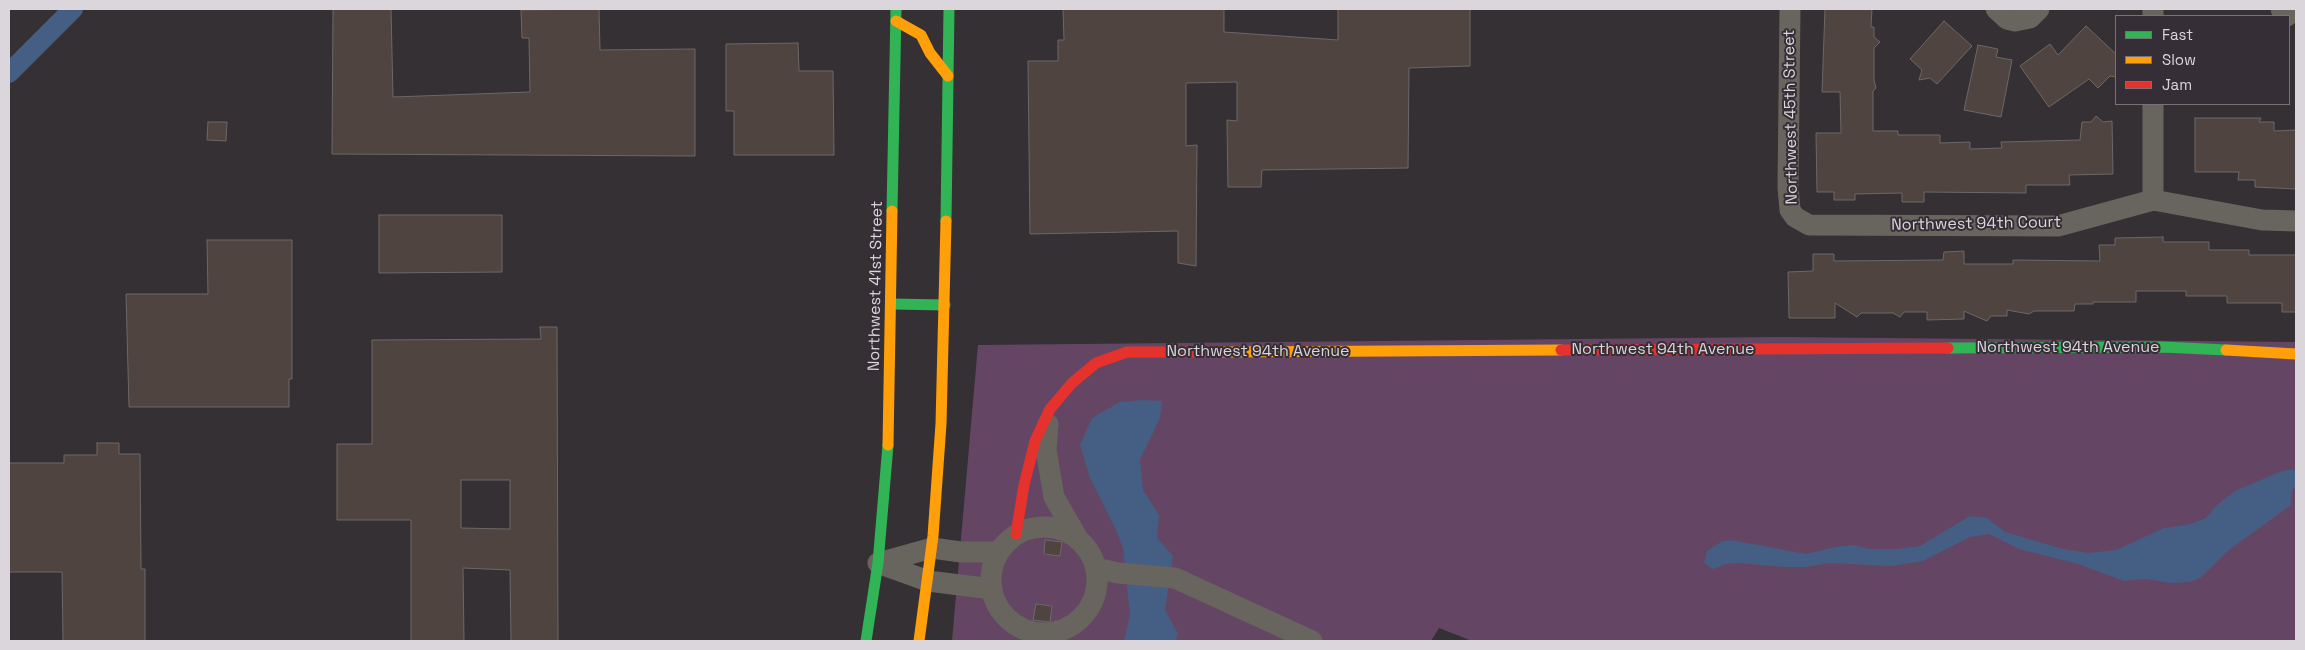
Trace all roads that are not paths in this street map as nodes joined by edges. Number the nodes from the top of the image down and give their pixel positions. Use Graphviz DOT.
graph roads {
  1 [pos="896,9"];
  2 [pos="949,9"];
  3 [pos="1790,9"];
  4 [pos="1996,9"];
  5 [pos="2038,9"];
  6 [pos="896,22"];
  7 [pos="948,76"];
  8 [pos="2153,105"];
  9 [pos="2153,200"];
  10 [pos="1802,221"];
  11 [pos="2296,221"];
  12 [pos="892,304"];
  13 [pos="945,305"];
  14 [pos="2296,354"];
  15 [pos="1050,408"];
  16 [pos="1016,534"];
  17 [pos="1078,539"];
  18 [pos="932,548"];
  19 [pos="998,552"];
  20 [pos="878,563"];
  21 [pos="1096,568"];
  22 [pos="928,581"];
  23 [pos="992,589"];
  24 [pos="1284,633"];
  25 [pos="866,641"];
  26 [pos="919,641"];
  27 [pos="1312,641"];
  1 -- 6 [label="main road, Northwest 41st Street"];
  2 -- 7 [label="main road"];
  3 -- 10 [label="street, Northwest 45th Street"];
  4 -- 5 [label="street"];
  6 -- 7 [label="main road"];
  6 -- 12 [label="main road, Northwest 41st Street"];
  7 -- 13 [label="main road"];
  8 -- 9 [label="street"];
  9 -- 10 [label="street, Northwest 94th Court"];
  9 -- 11 [label="street, Northwest 94th Court"];
  12 -- 13 [label="main road"];
  12 -- 20 [label="main road, Northwest 41st Street"];
  13 -- 18 [label="main road"];
  14 -- 15 [label="main road, Northwest 94th Avenue"];
  15 -- 16 [label="main road, Northwest 94th Avenue"];
  15 -- 17 [label="street"];
  16 -- 17 [label="street"];
  16 -- 19 [label="street"];
  17 -- 21 [label="street"];
  18 -- 19 [label="street"];
  18 -- 20 [label="street"];
  18 -- 22 [label="main road"];
  19 -- 23 [label="street"];
  20 -- 22 [label="street"];
  20 -- 25 [label="main road, Northwest 41st Street"];
  21 -- 23 [label="street"];
  21 -- 24 [label="street"];
  22 -- 23 [label="street"];
  22 -- 26 [label="main road"];
  24 -- 27 [label="street"];
}
